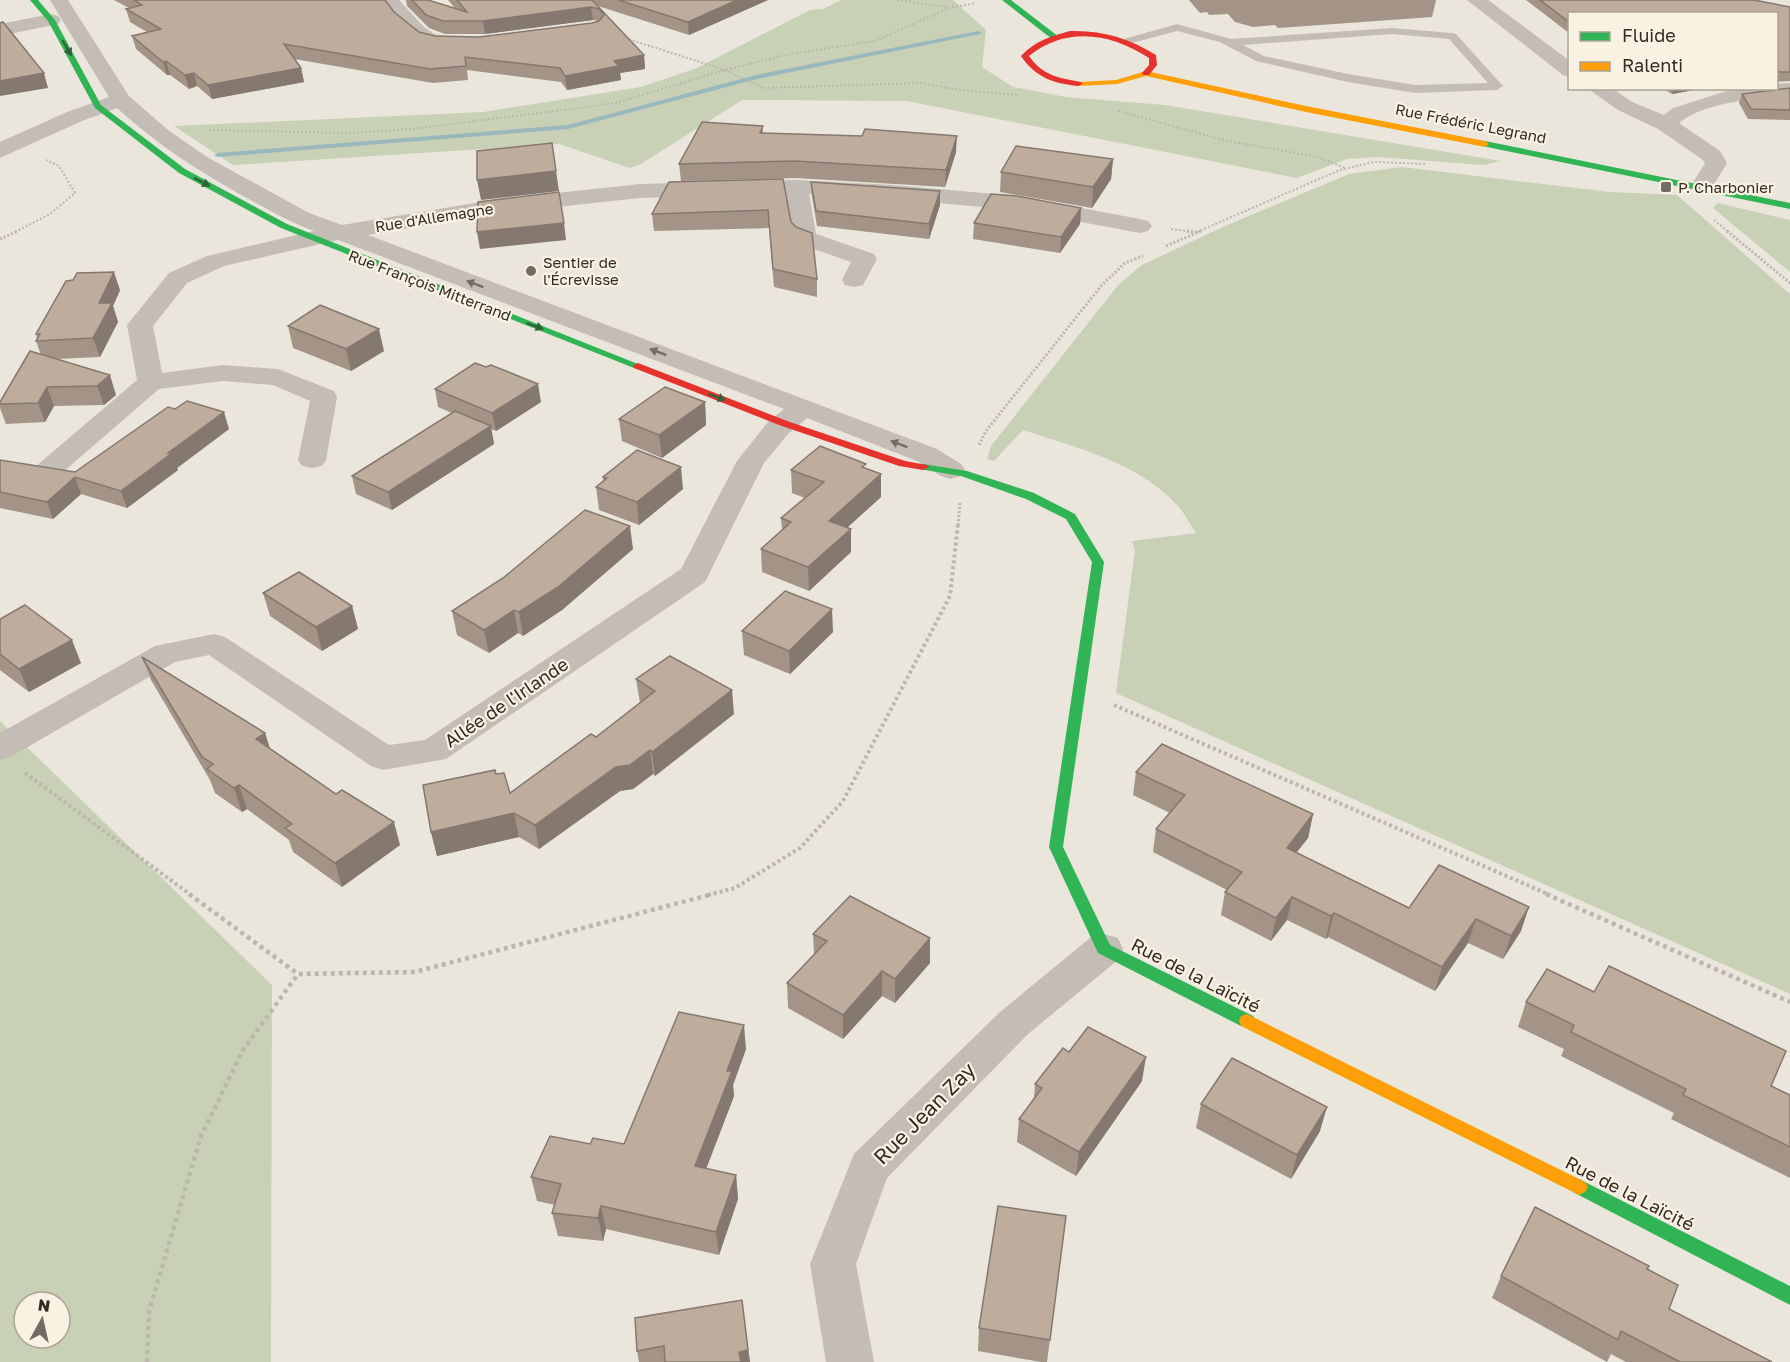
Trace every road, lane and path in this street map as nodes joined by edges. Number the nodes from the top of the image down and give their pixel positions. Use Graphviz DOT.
graph roads {
  1 [pos="34,0"];
  2 [pos="389,0"];
  3 [pos="897,0"];
  4 [pos="1006,0"];
  5 [pos="1476,0"];
  6 [pos="981,2"];
  7 [pos="949,8"];
  8 [pos="55,10"];
  9 [pos="0,30"];
  10 [pos="615,35"];
  11 [pos="1055,37"];
  12 [pos="1128,41"];
  13 [pos="1229,43"];
  14 [pos="470,44"];
  15 [pos="725,70"];
  16 [pos="1568,70"];
  17 [pos="1146,73"];
  18 [pos="756,84"];
  19 [pos="1790,89"];
  20 [pos="1600,90"];
  21 [pos="110,103"];
  22 [pos="1666,124"];
  23 [pos="160,135"];
  24 [pos="6,148"];
  25 [pos="1434,164"];
  26 [pos="1702,186"];
  27 [pos="796,187"];
  28 [pos="1790,206"];
  29 [pos="1140,226"];
  30 [pos="325,236"];
  31 [pos="0,239"];
  32 [pos="1156,250"];
  33 [pos="1146,254"];
  34 [pos="854,280"];
  35 [pos="151,382"];
  36 [pos="793,415"];
  37 [pos="312,460"];
  38 [pos="957,471"];
  39 [pos="45,473"];
  40 [pos="1080,690"];
  41 [pos="10,759"];
  42 [pos="1104,949"];
  43 [pos="298,974"];
  44 [pos="1790,1002"];
  45 [pos="1790,1296"];
  46 [pos="147,1362"];
  47 [pos="850,1362"];
  1 -- 8 [label="street, Rue François Mitterrand"];
  2 -- 14 [label="street"];
  3 -- 7 [label="path"];
  4 -- 11 [label="street"];
  5 -- 16 [label="street"];
  6 -- 7 [label="path"];
  7 -- 15 [label="path"];
  8 -- 9 [label="street"];
  8 -- 21 [label="street, Rue François Mitterrand"];
  10 -- 15 [label="path"];
  11 -- 12 [label="street"];
  11 -- 17 [label="street"];
  12 -- 13 [label="lane"];
  12 -- 17 [label="street"];
  13 -- 13 [label="lane"];
  15 -- 18 [label="path"];
  15 -- 23 [label="path"];
  17 -- 26 [label="street, Rue Frédéric Legrand"];
  19 -- 22 [label="street"];
  20 -- 22 [label="street"];
  21 -- 23 [label="street, Rue François Mitterrand"];
  21 -- 24 [label="street"];
  21 -- 30 [label="street, Rue François Mitterrand, one-way"];
  22 -- 26 [label="street"];
  23 -- 30 [label="street, Rue François Mitterrand"];
  24 -- 31 [label="path"];
  25 -- 32 [label="path"];
  26 -- 28 [label="street, Rue Frédéric Legrand"];
  27 -- 29 [label="street, Rue d'Allemagne"];
  27 -- 30 [label="street, Rue d'Allemagne"];
  27 -- 34 [label="street"];
  30 -- 35 [label="street, Rue d'Allemagne"];
  30 -- 36 [label="street, Rue François Mitterrand"];
  33 -- 38 [label="path"];
  35 -- 37 [label="street"];
  35 -- 39 [label="street"];
  36 -- 38 [label="street, Rue François Mitterrand"];
  36 -- 41 [label="street, Allée de l'Irlande"];
  38 -- 40 [label="street, Rue de la Laïcité"];
  38 -- 43 [label="path"];
  40 -- 42 [label="street, Rue de la Laïcité"];
  40 -- 44 [label="path"];
  41 -- 43 [label="path"];
  42 -- 45 [label="street, Rue de la Laïcité"];
  42 -- 47 [label="street, Rue Jean Zay"];
  43 -- 46 [label="path"];
}
